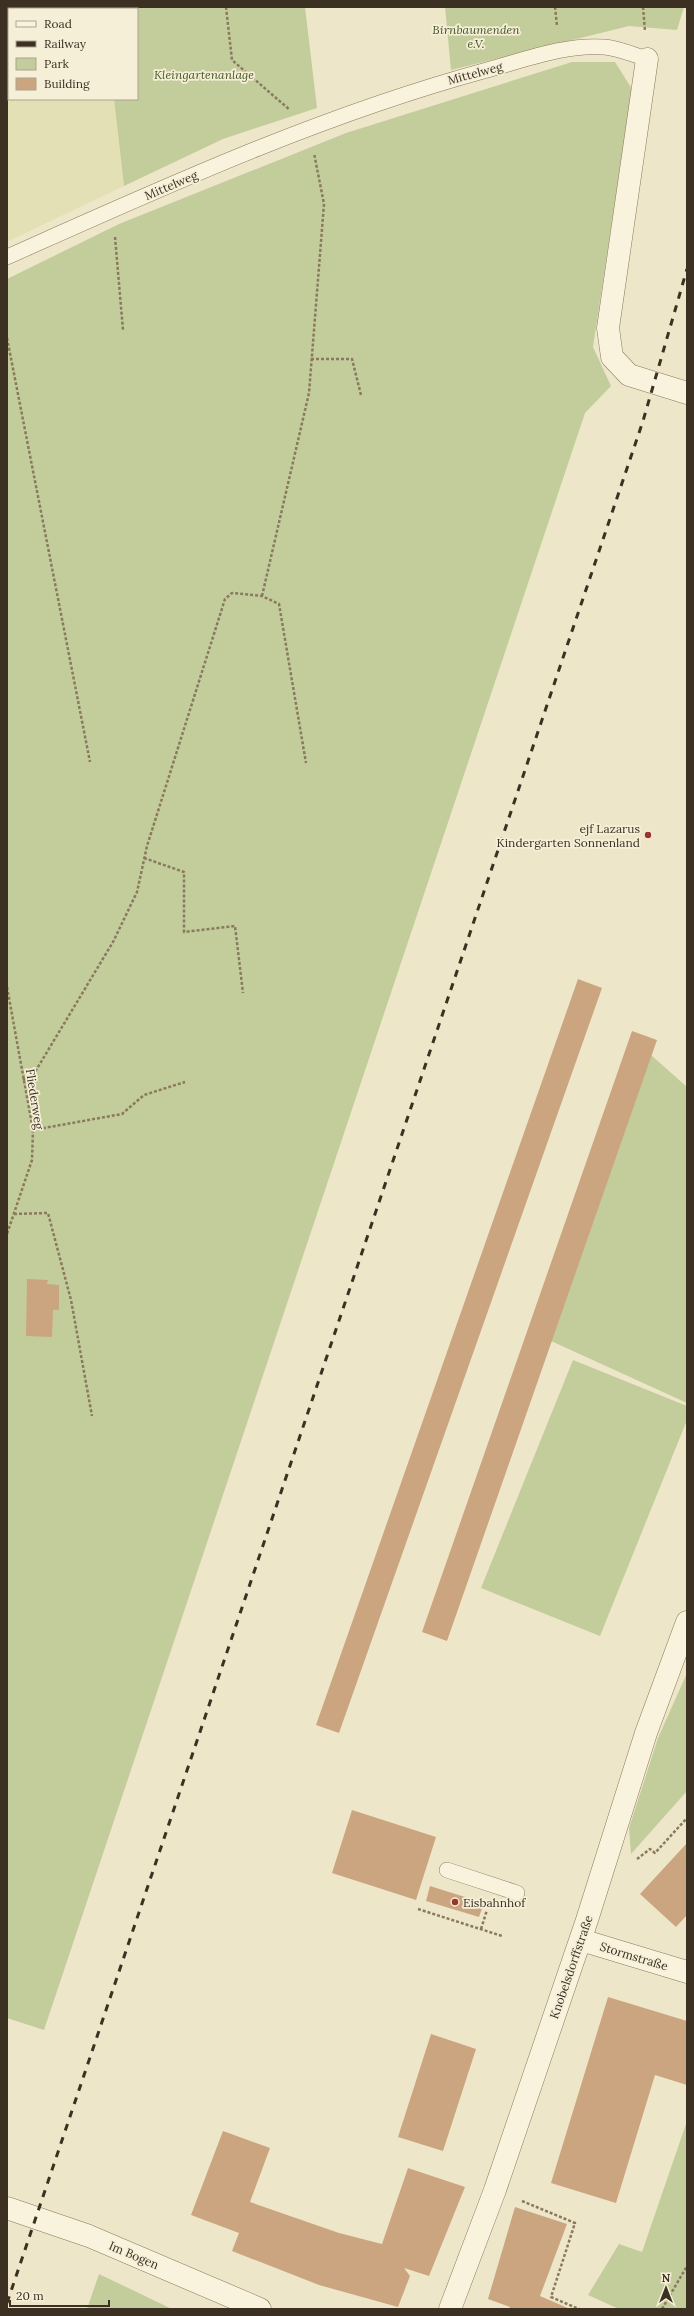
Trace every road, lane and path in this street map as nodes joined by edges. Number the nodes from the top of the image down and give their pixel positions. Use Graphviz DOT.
graph roads {
  1 [pos="226,7"];
  2 [pos="647,59"];
  3 [pos="309,127"];
  4 [pos="112,210"];
  5 [pos="7,257"];
  6 [pos="123,330"];
  7 [pos="7,338"];
  8 [pos="312,359"];
  9 [pos="687,393"];
  10 [pos="362,395"];
  11 [pos="262,596"];
  12 [pos="90,762"];
  13 [pos="306,763"];
  14 [pos="144,858"];
  15 [pos="7,987"];
  16 [pos="243,993"];
  17 [pos="23,1080"];
  18 [pos="185,1082"];
  19 [pos="32,1130"];
  20 [pos="14,1214"];
  21 [pos="7,1234"];
  22 [pos="92,1416"];
  23 [pos="687,1622"];
  24 [pos="687,1818"];
  25 [pos="632,1863"];
  26 [pos="447,1870"];
  27 [pos="517,1893"];
  28 [pos="418,1909"];
  29 [pos="502,1936"];
  30 [pos="581,1940"];
  31 [pos="687,1972"];
  32 [pos="495,2190"];
  33 [pos="7,2208"];
  34 [pos="687,2266"];
  35 [pos="260,2309"];
  36 [pos="450,2309"];
  37 [pos="579,2309"];
  38 [pos="662,2309"];
  1 -- 3 [label="path"];
  2 -- 3 [label="lane, Mittelweg"];
  2 -- 9 [label="street, Mittelweg"];
  3 -- 4 [label="lane, Mittelweg"];
  3 -- 8 [label="path"];
  4 -- 5 [label="lane, Mittelweg"];
  4 -- 6 [label="path"];
  7 -- 12 [label="path"];
  8 -- 10 [label="path"];
  8 -- 11 [label="path"];
  11 -- 13 [label="path"];
  11 -- 14 [label="path"];
  14 -- 16 [label="path"];
  14 -- 17 [label="path"];
  15 -- 17 [label="path, Fliederweg"];
  17 -- 19 [label="path, Fliederweg"];
  18 -- 19 [label="path"];
  19 -- 20 [label="path, Fliederweg"];
  20 -- 21 [label="path, Fliederweg"];
  20 -- 22 [label="path"];
  23 -- 30 [label="street, Knobelsdorffstraße"];
  24 -- 25 [label="path"];
  26 -- 27 [label="lane"];
  28 -- 29 [label="path"];
  30 -- 31 [label="street, Stormstraße"];
  30 -- 32 [label="street, Knobelsdorffstraße"];
  32 -- 36 [label="street, Knobelsdorffstraße"];
  32 -- 37 [label="path"];
  33 -- 35 [label="street, Im Bogen"];
  34 -- 38 [label="path"];
}
